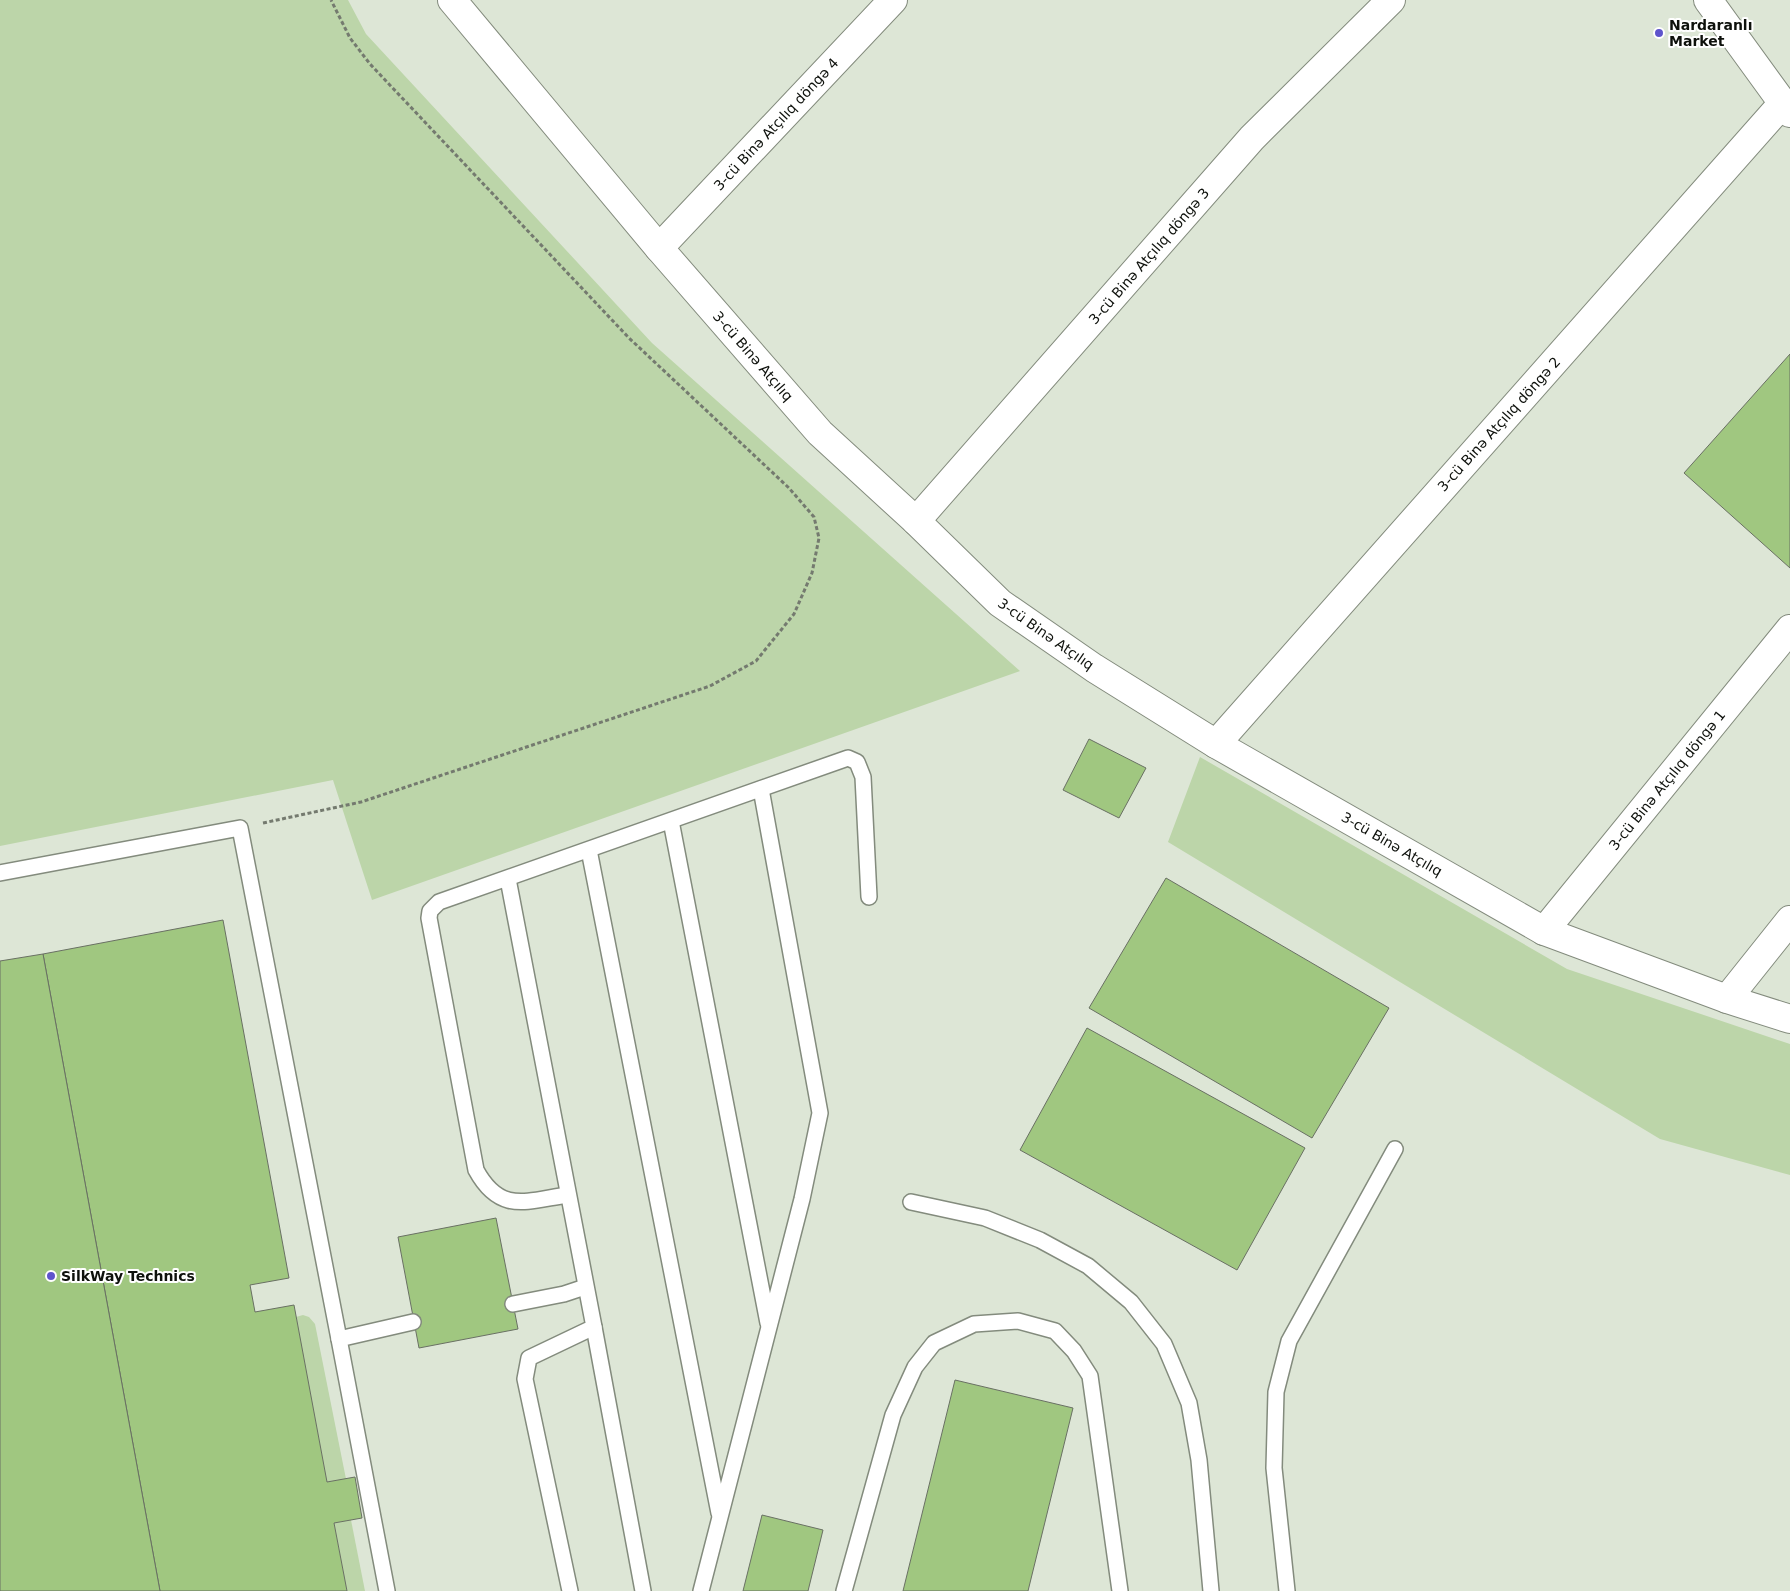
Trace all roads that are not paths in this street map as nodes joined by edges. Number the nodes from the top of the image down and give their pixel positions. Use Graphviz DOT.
graph roads {
  1 [pos="452,0"];
  2 [pos="894,0"];
  3 [pos="1391,0"];
  4 [pos="1708,0"];
  5 [pos="1786,108"];
  6 [pos="658,248"];
  7 [pos="916,521"];
  8 [pos="1790,629"];
  9 [pos="1216,744"];
  10 [pos="761,789"];
  11 [pos="671,821"];
  12 [pos="589,850"];
  13 [pos="0,873"];
  14 [pos="508,879"];
  15 [pos="868,897"];
  16 [pos="1790,920"];
  17 [pos="1544,931"];
  18 [pos="1727,999"];
  19 [pos="1790,1018"];
  20 [pos="1395,1149"];
  21 [pos="568,1195"];
  22 [pos="911,1202"];
  23 [pos="585,1287"];
  24 [pos="513,1304"];
  25 [pos="414,1322"];
  26 [pos="594,1327"];
  27 [pos="768,1328"];
  28 [pos="339,1339"];
  29 [pos="719,1517"];
  30 [pos="387,1591"];
  31 [pos="570,1591"];
  32 [pos="642,1591"];
  33 [pos="701,1591"];
  34 [pos="844,1591"];
  35 [pos="1120,1591"];
  36 [pos="1211,1591"];
  37 [pos="1287,1591"];
  1 -- 6 [label="street, 3-cü Binə Atçılıq"];
  2 -- 6 [label="street, 3-cü Binə Atçılıq döngə 4"];
  3 -- 7 [label="street, 3-cü Binə Atçılıq döngə 3"];
  4 -- 5 [label="street"];
  5 -- 9 [label="street, 3-cü Binə Atçılıq döngə 2"];
  6 -- 7 [label="street, 3-cü Binə Atçılıq"];
  7 -- 9 [label="street, 3-cü Binə Atçılıq"];
  8 -- 17 [label="street, 3-cü Binə Atçılıq döngə 1"];
  9 -- 17 [label="street, 3-cü Binə Atçılıq"];
  10 -- 11 [label="lane"];
  10 -- 15 [label="lane"];
  10 -- 27 [label="lane"];
  11 -- 12 [label="lane"];
  11 -- 27 [label="lane"];
  12 -- 14 [label="lane"];
  12 -- 29 [label="lane"];
  13 -- 28 [label="lane"];
  14 -- 21 [label="lane"];
  14 -- 21 [label="lane"];
  16 -- 18 [label="street"];
  17 -- 18 [label="street, 3-cü Binə Atçılıq"];
  18 -- 19 [label="street, 3-cü Binə Atçılıq"];
  20 -- 37 [label="lane"];
  21 -- 23 [label="lane"];
  22 -- 36 [label="lane"];
  23 -- 24 [label="lane"];
  23 -- 26 [label="lane"];
  25 -- 28 [label="lane"];
  26 -- 31 [label="lane"];
  26 -- 32 [label="lane"];
  27 -- 29 [label="lane"];
  28 -- 30 [label="lane"];
  29 -- 33 [label="lane"];
  34 -- 35 [label="lane"];
}
